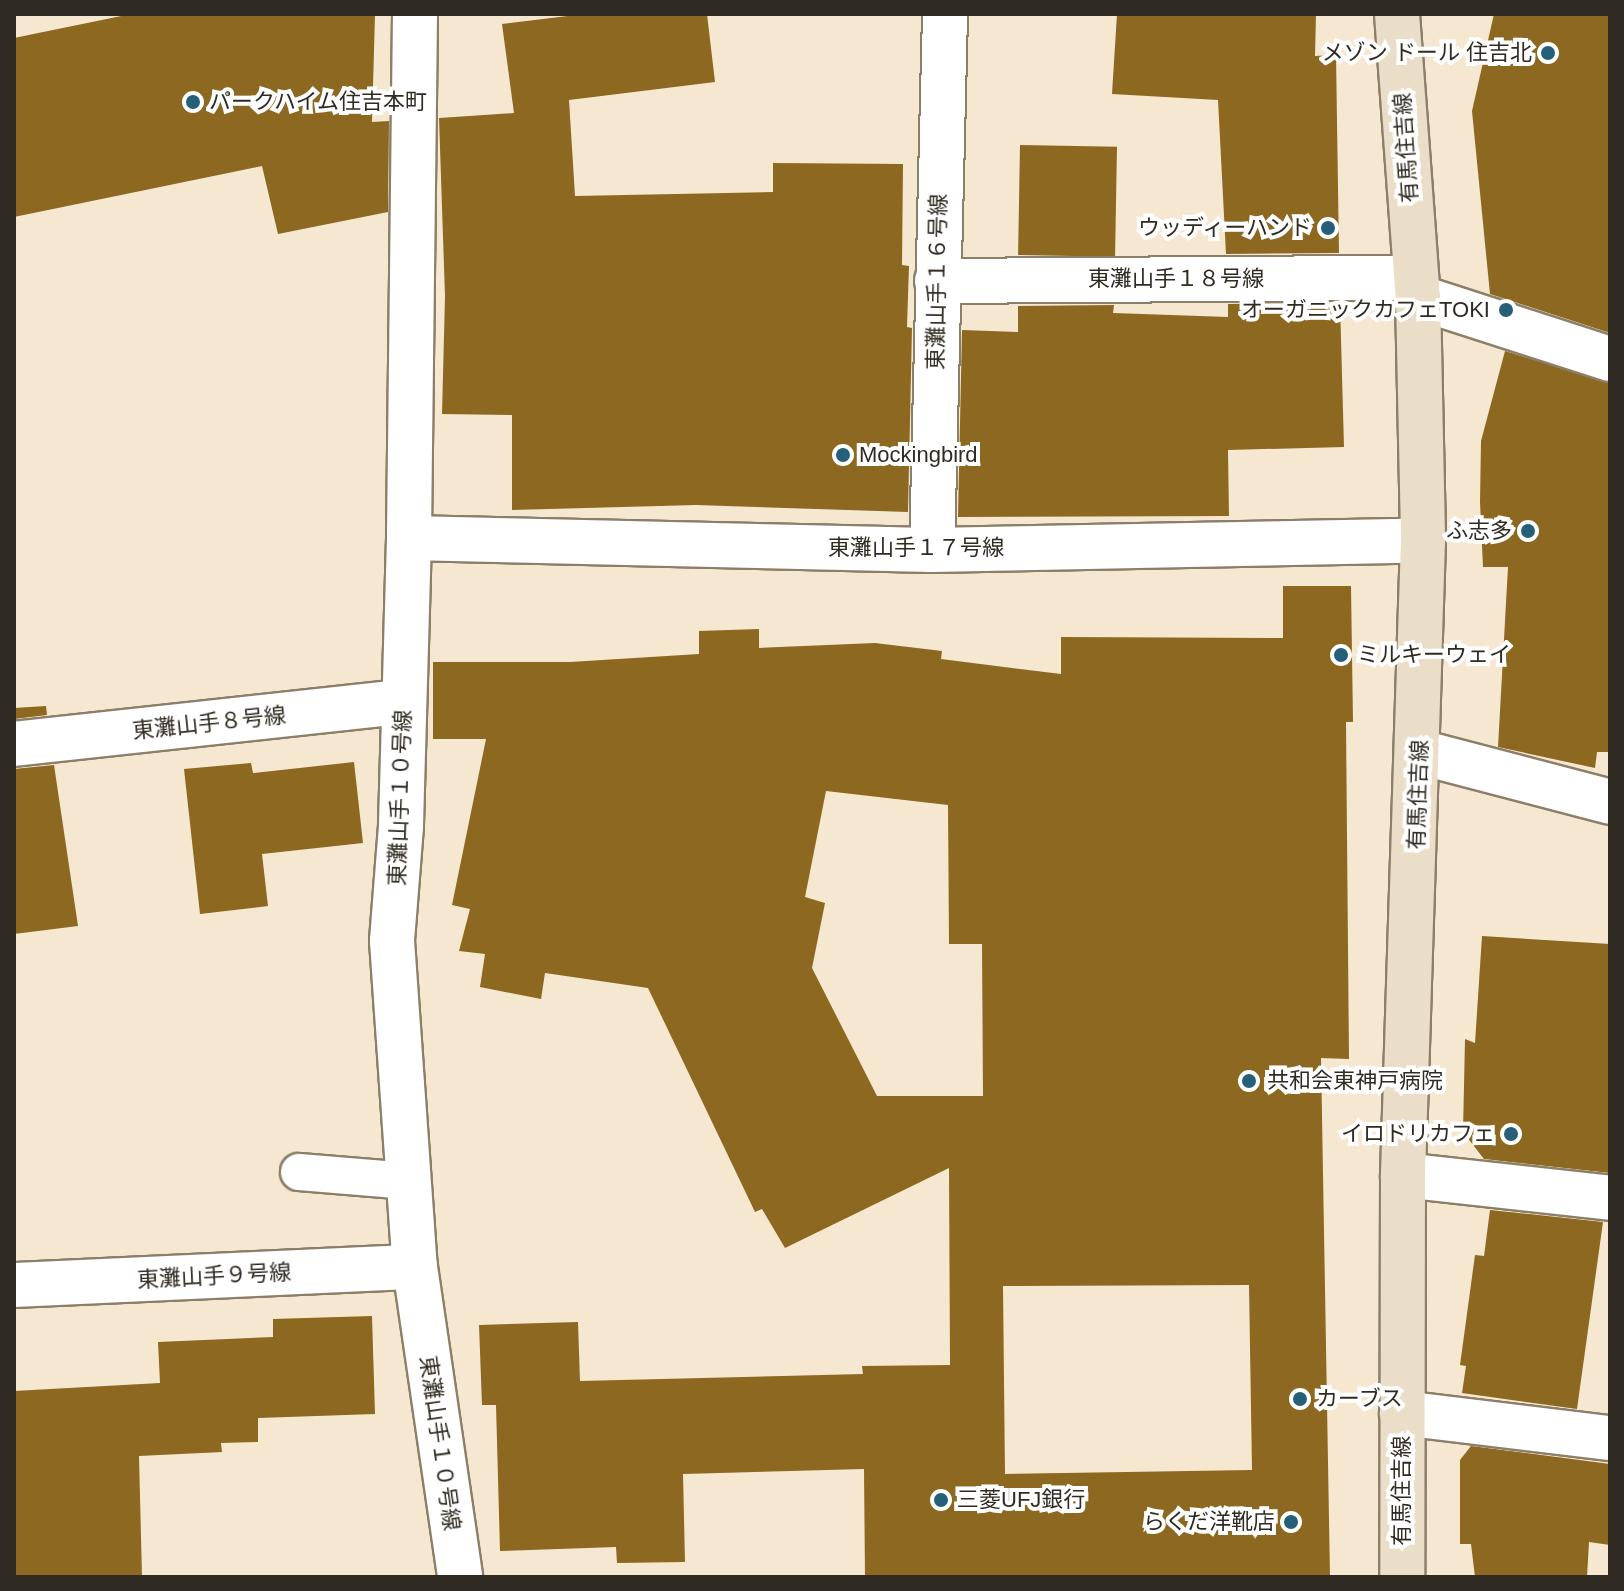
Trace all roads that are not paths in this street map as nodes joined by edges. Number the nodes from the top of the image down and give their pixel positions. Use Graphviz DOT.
graph roads {
  1 [pos="415,14"];
  2 [pos="945,14"];
  3 [pos="1397,14"];
  4 [pos="937,281"];
  5 [pos="1417,287"];
  6 [pos="1610,359"];
  7 [pos="409,538"];
  8 [pos="1423,541"];
  9 [pos="932,550"];
  10 [pos="403,702"];
  11 [pos="14,744"];
  12 [pos="1420,752"];
  13 [pos="1610,802"];
  14 [pos="299,1172"];
  15 [pos="1403,1175"];
  16 [pos="409,1181"];
  17 [pos="1610,1198"];
  18 [pos="415,1267"];
  19 [pos="14,1285"];
  20 [pos="1402,1413"];
  21 [pos="1610,1438"];
  22 [pos="460,1577"];
  23 [pos="1402,1577"];
  1 -- 7 [label="street, 東灘山手１０号線"];
  2 -- 4 [label="street, 東灘山手１６号線"];
  3 -- 5 [label="street, 有馬住吉線"];
  4 -- 5 [label="street, 東灘山手１８号線"];
  4 -- 9 [label="street, 東灘山手１６号線"];
  5 -- 6 [label="street, 東灘山手１８号線"];
  5 -- 8 [label="street, 有馬住吉線"];
  7 -- 9 [label="street, 東灘山手１７号線"];
  7 -- 10 [label="street, 東灘山手１０号線"];
  8 -- 9 [label="street, 東灘山手１７号線"];
  8 -- 12 [label="street, 有馬住吉線"];
  10 -- 11 [label="street, 東灘山手８号線"];
  10 -- 16 [label="street, 東灘山手１０号線"];
  12 -- 13 [label="street"];
  12 -- 15 [label="street, 有馬住吉線"];
  14 -- 16 [label="lane"];
  15 -- 17 [label="street"];
  15 -- 20 [label="street, 有馬住吉線"];
  16 -- 18 [label="street, 東灘山手１０号線"];
  18 -- 19 [label="street, 東灘山手９号線"];
  18 -- 22 [label="street, 東灘山手１０号線"];
  20 -- 21 [label="street"];
  20 -- 23 [label="street, 有馬住吉線"];
}
